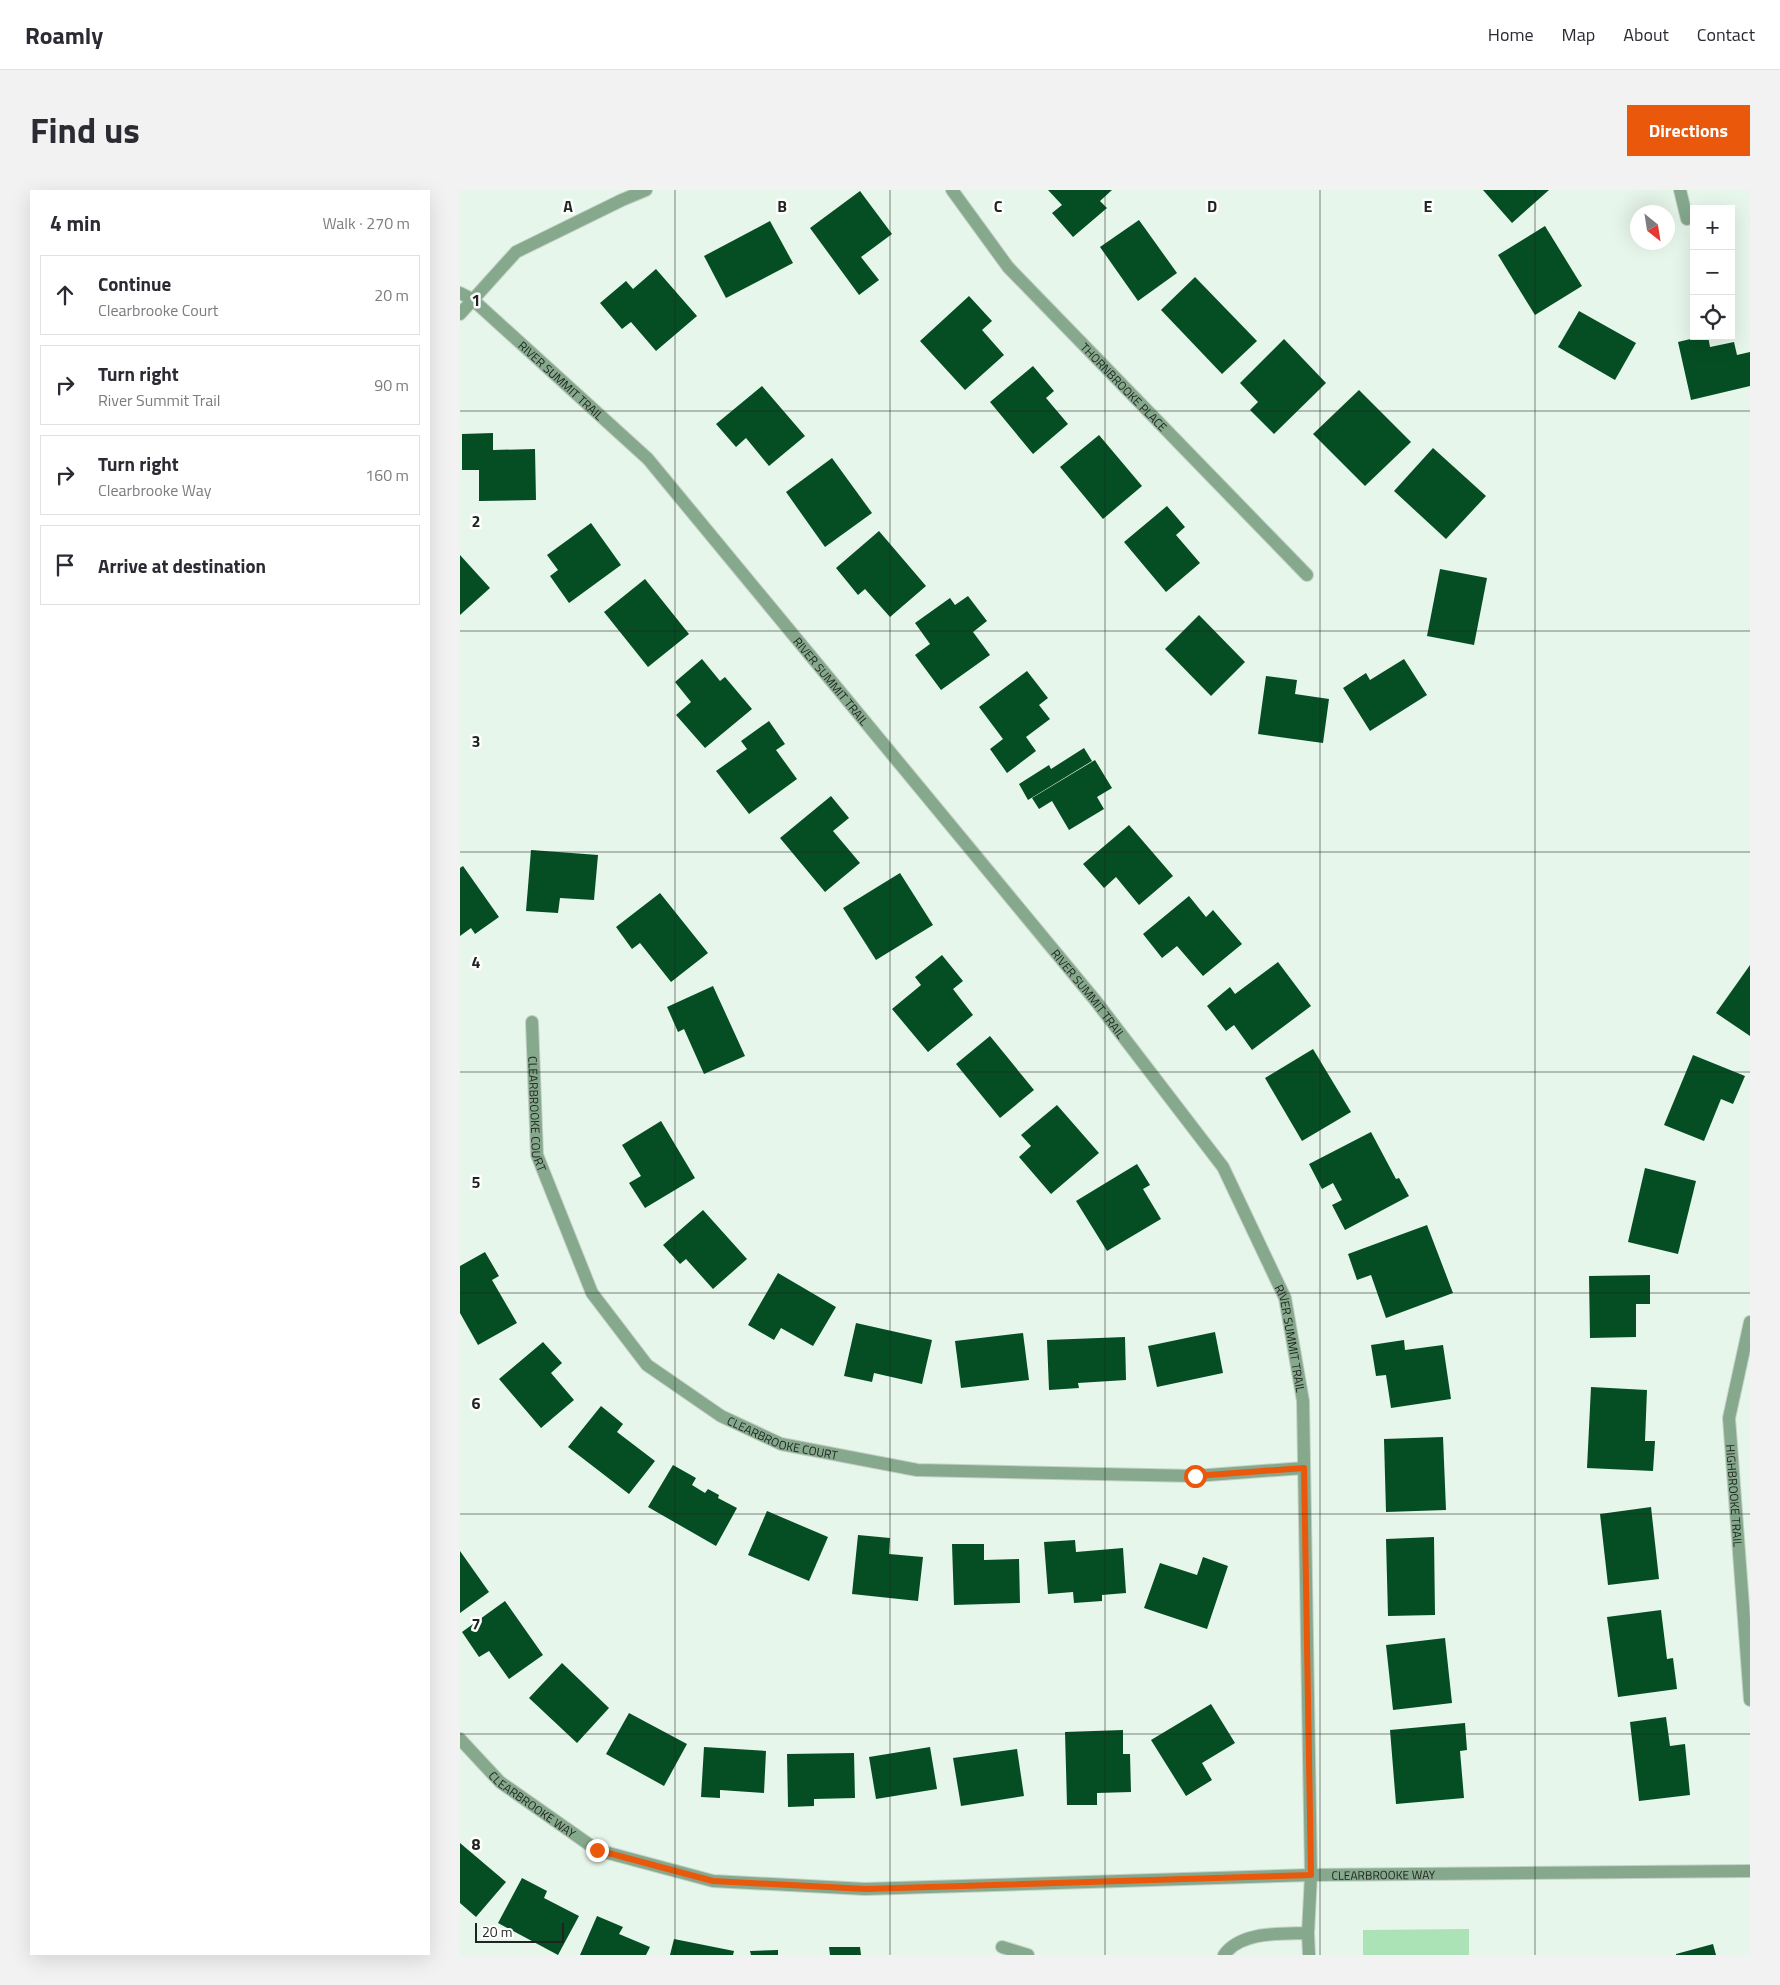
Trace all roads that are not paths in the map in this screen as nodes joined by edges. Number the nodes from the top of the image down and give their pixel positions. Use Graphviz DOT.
graph roads {
  1 [pos="646,190"];
  2 [pos="952,190"];
  3 [pos="1680,190"];
  4 [pos="1687,219"];
  5 [pos="460,293"];
  6 [pos="472,299"];
  7 [pos="460,314"];
  8 [pos="1306,575"];
  9 [pos="532,1022"];
  10 [pos="1750,1322"];
  11 [pos="1304,1468"];
  12 [pos="1750,1700"];
  13 [pos="460,1739"];
  14 [pos="1750,1871"];
  15 [pos="1311,1875"];
  16 [pos="1308,1933"];
  17 [pos="1002,1947"];
  18 [pos="1028,1955"];
  19 [pos="1224,1955"];
  20 [pos="1309,1955"];
  1 -- 6 [label="street"];
  2 -- 8 [label="street, THORNBROOKE PLACE"];
  3 -- 4 [label="street"];
  5 -- 6 [label="street, RIVER SUMMIT TRAIL"];
  6 -- 7 [label="street"];
  6 -- 11 [label="street, RIVER SUMMIT TRAIL"];
  9 -- 11 [label="street, CLEARBROOKE COURT"];
  10 -- 12 [label="street, HIGHBROOKE TRAIL"];
  11 -- 15 [label="street, RIVER SUMMIT TRAIL"];
  13 -- 15 [label="street, CLEARBROOKE WAY"];
  14 -- 15 [label="street, CLEARBROOKE WAY"];
  15 -- 16 [label="street, RIVER SUMMIT TRAIL"];
  16 -- 19 [label="street"];
  16 -- 20 [label="street, RIVER SUMMIT TRAIL"];
  17 -- 18 [label="street"];
}
